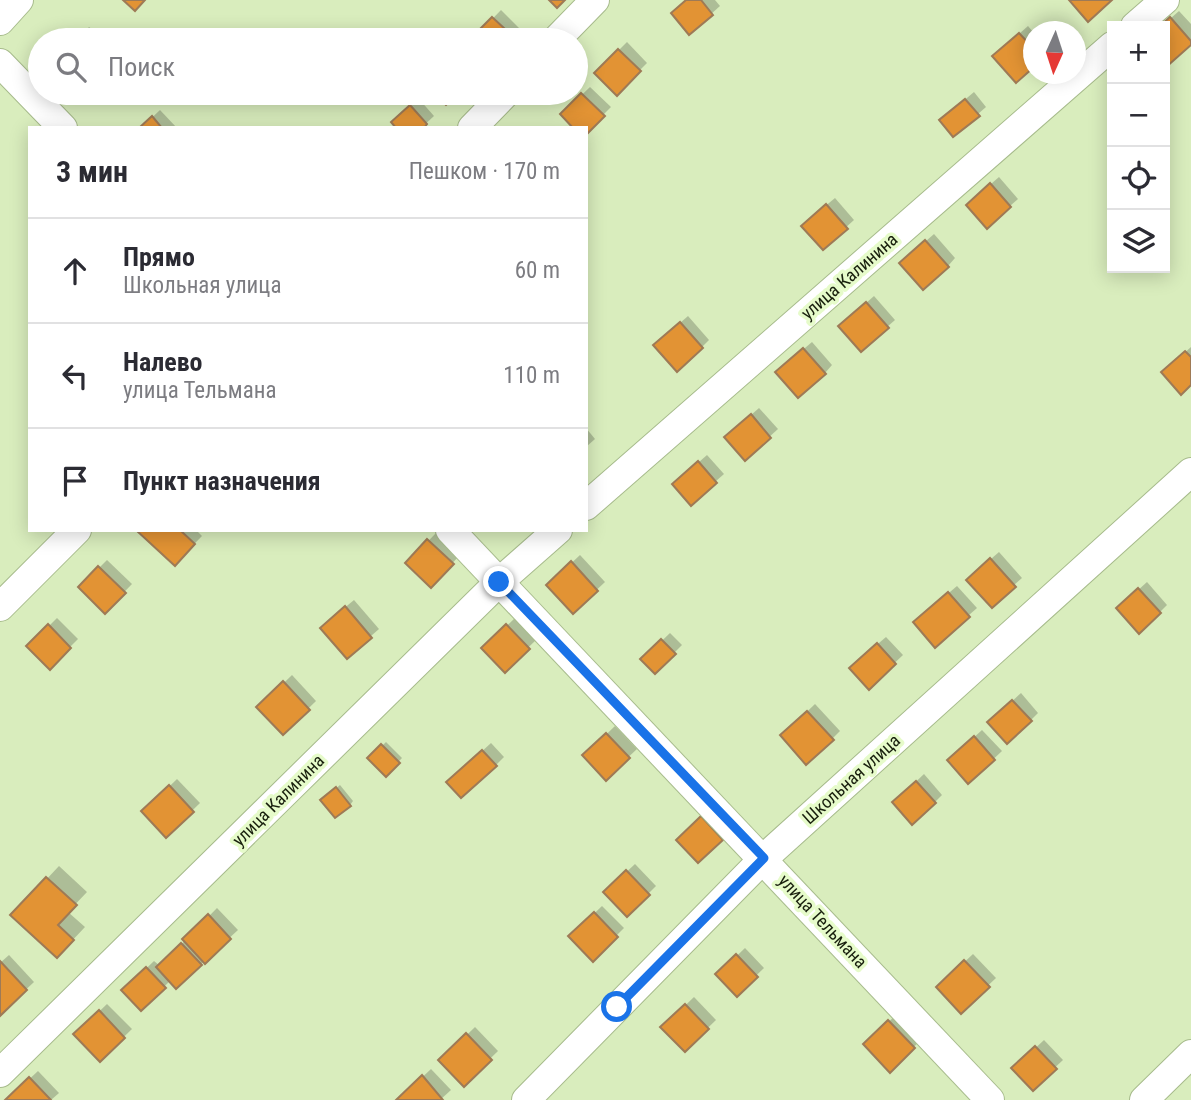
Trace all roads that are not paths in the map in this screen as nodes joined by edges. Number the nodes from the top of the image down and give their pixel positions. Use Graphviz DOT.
graph roads {
  1 [pos="19,0"];
  2 [pos="594,0"];
  3 [pos="1166,0"];
  4 [pos="0,21"];
  5 [pos="1141,21"];
  6 [pos="567,28"];
  7 [pos="1107,51"];
  8 [pos="0,63"];
  9 [pos="28,92"];
  10 [pos="41,105"];
  11 [pos="494,105"];
  12 [pos="61,126"];
  13 [pos="474,126"];
  14 [pos="1191,472"];
  15 [pos="588,504"];
  16 [pos="75,532"];
  17 [pos="452,532"];
  18 [pos="556,532"];
  19 [pos="499,582"];
  20 [pos="0,607"];
  21 [pos="764,858"];
  22 [pos="1191,1054"];
  23 [pos="0,1073"];
  24 [pos="526,1100"];
  25 [pos="990,1100"];
  26 [pos="1144,1100"];
  1 -- 4 [label="street"];
  2 -- 6 [label="street"];
  3 -- 5 [label="street"];
  7 -- 15 [label="street, улица Калинина"];
  8 -- 9 [label="street"];
  10 -- 12 [label="street"];
  11 -- 13 [label="street"];
  14 -- 21 [label="street, Школьная улица"];
  16 -- 20 [label="street"];
  17 -- 19 [label="street, улица Тельмана"];
  18 -- 19 [label="street, улица Калинина"];
  19 -- 21 [label="street, улица Тельмана"];
  19 -- 23 [label="street, улица Калинина"];
  21 -- 24 [label="street, Школьная улица"];
  21 -- 25 [label="street, улица Тельмана"];
  22 -- 26 [label="street"];
}
